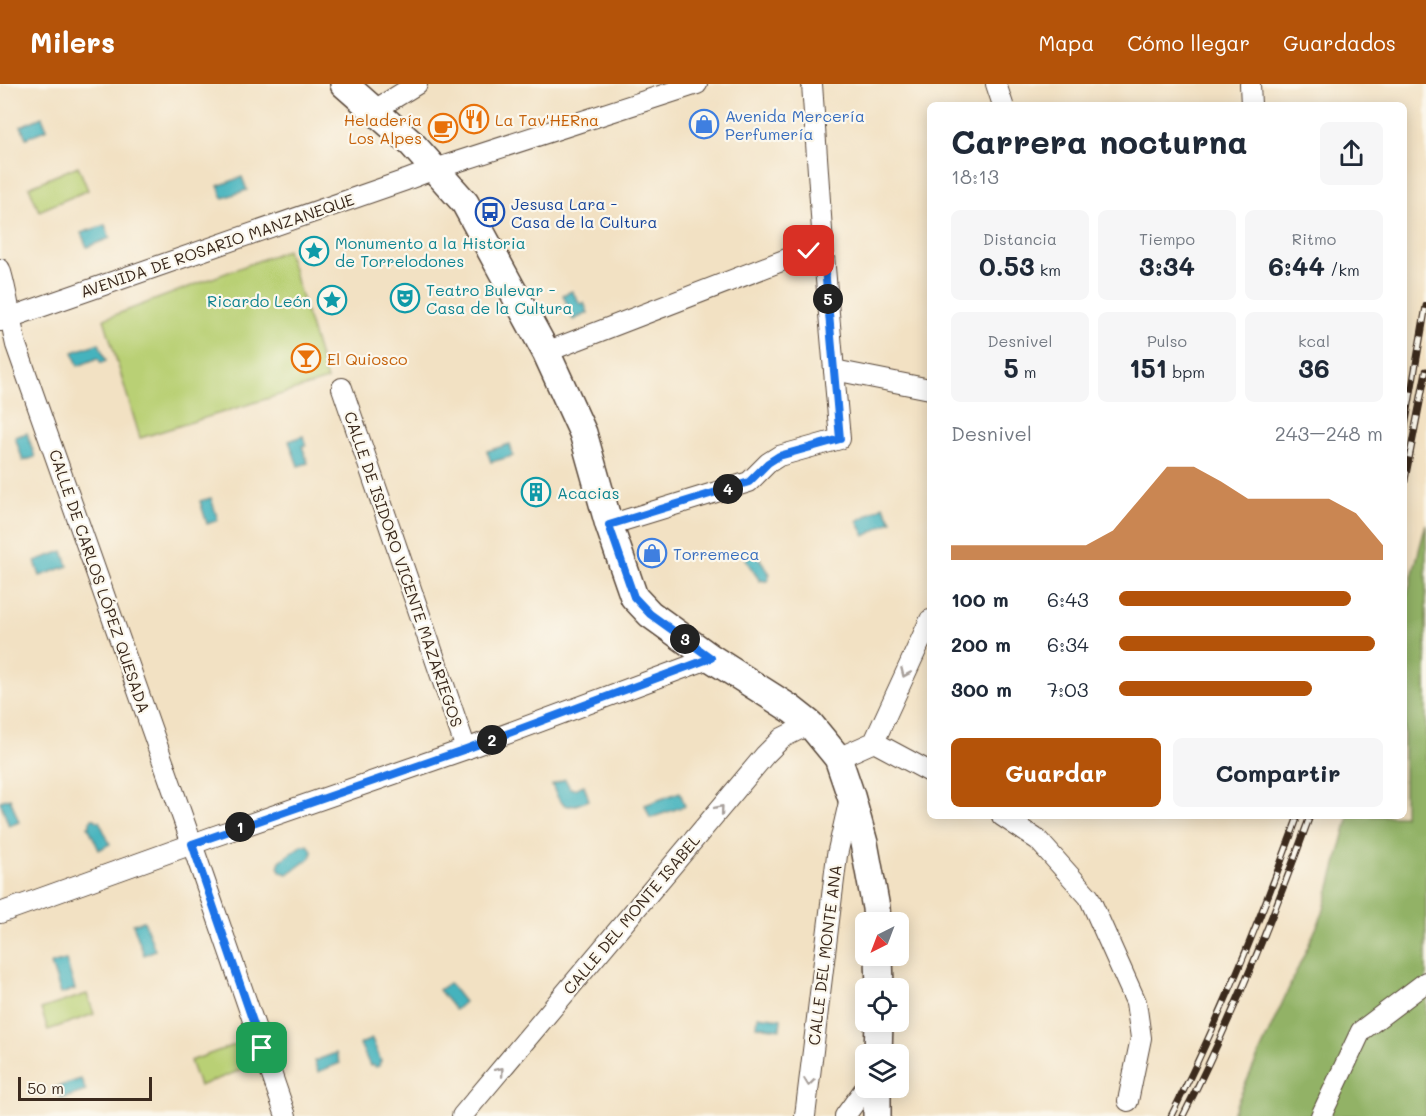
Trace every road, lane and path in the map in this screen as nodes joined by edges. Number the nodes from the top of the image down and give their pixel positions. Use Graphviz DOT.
graph roads {
  1 [pos="344,84"];
  2 [pos="417,84"];
  3 [pos="697,84"];
  4 [pos="812,84"];
  5 [pos="996,84"];
  6 [pos="1250,84"];
  7 [pos="1002,102"];
  8 [pos="1251,102"];
  9 [pos="373,111"];
  10 [pos="435,169"];
  11 [pos="823,245"];
  12 [pos="0,269"];
  13 [pos="5,319"];
  14 [pos="546,352"];
  15 [pos="834,370"];
  16 [pos="342,388"];
  17 [pos="927,388"];
  18 [pos="609,525"];
  19 [pos="927,627"];
  20 [pos="711,658"];
  21 [pos="810,724"];
  22 [pos="874,742"];
  23 [pos="466,749"];
  24 [pos="838,758"];
  25 [pos="927,770"];
  26 [pos="851,796"];
  27 [pos="1006,819"];
  28 [pos="192,844"];
  29 [pos="876,912"];
  30 [pos="0,913"];
  31 [pos="1426,982"];
  32 [pos="858,1098"];
  33 [pos="878,1098"];
  34 [pos="1128,1101"];
  35 [pos="286,1116"];
  36 [pos="462,1116"];
  37 [pos="805,1116"];
  38 [pos="844,1116"];
  39 [pos="877,1116"];
  40 [pos="1321,1116"];
  1 -- 9 [label="main road"];
  2 -- 9 [label="street"];
  3 -- 10 [label="street, AVENIDA DE ROSARIO MANZANEQUE"];
  4 -- 11 [label="street"];
  5 -- 7 [label="street"];
  6 -- 8 [label="street"];
  9 -- 10 [label="main road"];
  10 -- 13 [label="street, AVENIDA DE ROSARIO MANZANEQUE"];
  10 -- 14 [label="main road"];
  11 -- 14 [label="street"];
  11 -- 15 [label="street"];
  12 -- 13 [label="street, CALLE DE CARLOS LÓPEZ QUESADA"];
  13 -- 28 [label="street, CALLE DE CARLOS LÓPEZ QUESADA"];
  14 -- 18 [label="main road"];
  15 -- 17 [label="street"];
  15 -- 18 [label="street"];
  16 -- 23 [label="street, CALLE DE ISIDORO VICENTE MAZARIEGOS"];
  18 -- 20 [label="main road"];
  19 -- 22 [label="street, one-way"];
  20 -- 21 [label="main road"];
  20 -- 23 [label="street"];
  21 -- 24 [label="main road"];
  36 -- 21 [label="street, CALLE DEL MONTE ISABEL, one-way"];
  22 -- 24 [label="street"];
  22 -- 25 [label="street"];
  23 -- 28 [label="street"];
  24 -- 26 [label="main road"];
  26 -- 29 [label="main road"];
  26 -- 37 [label="street, CALLE DEL MONTE ANA, one-way"];
  27 -- 34 [label="street"];
  28 -- 30 [label="street"];
  28 -- 35 [label="street, CALLE DE CARLOS LÓPEZ QUESADA"];
  31 -- 40 [label="street"];
  32 -- 38 [label="street"];
  33 -- 39 [label="main road"];
}
